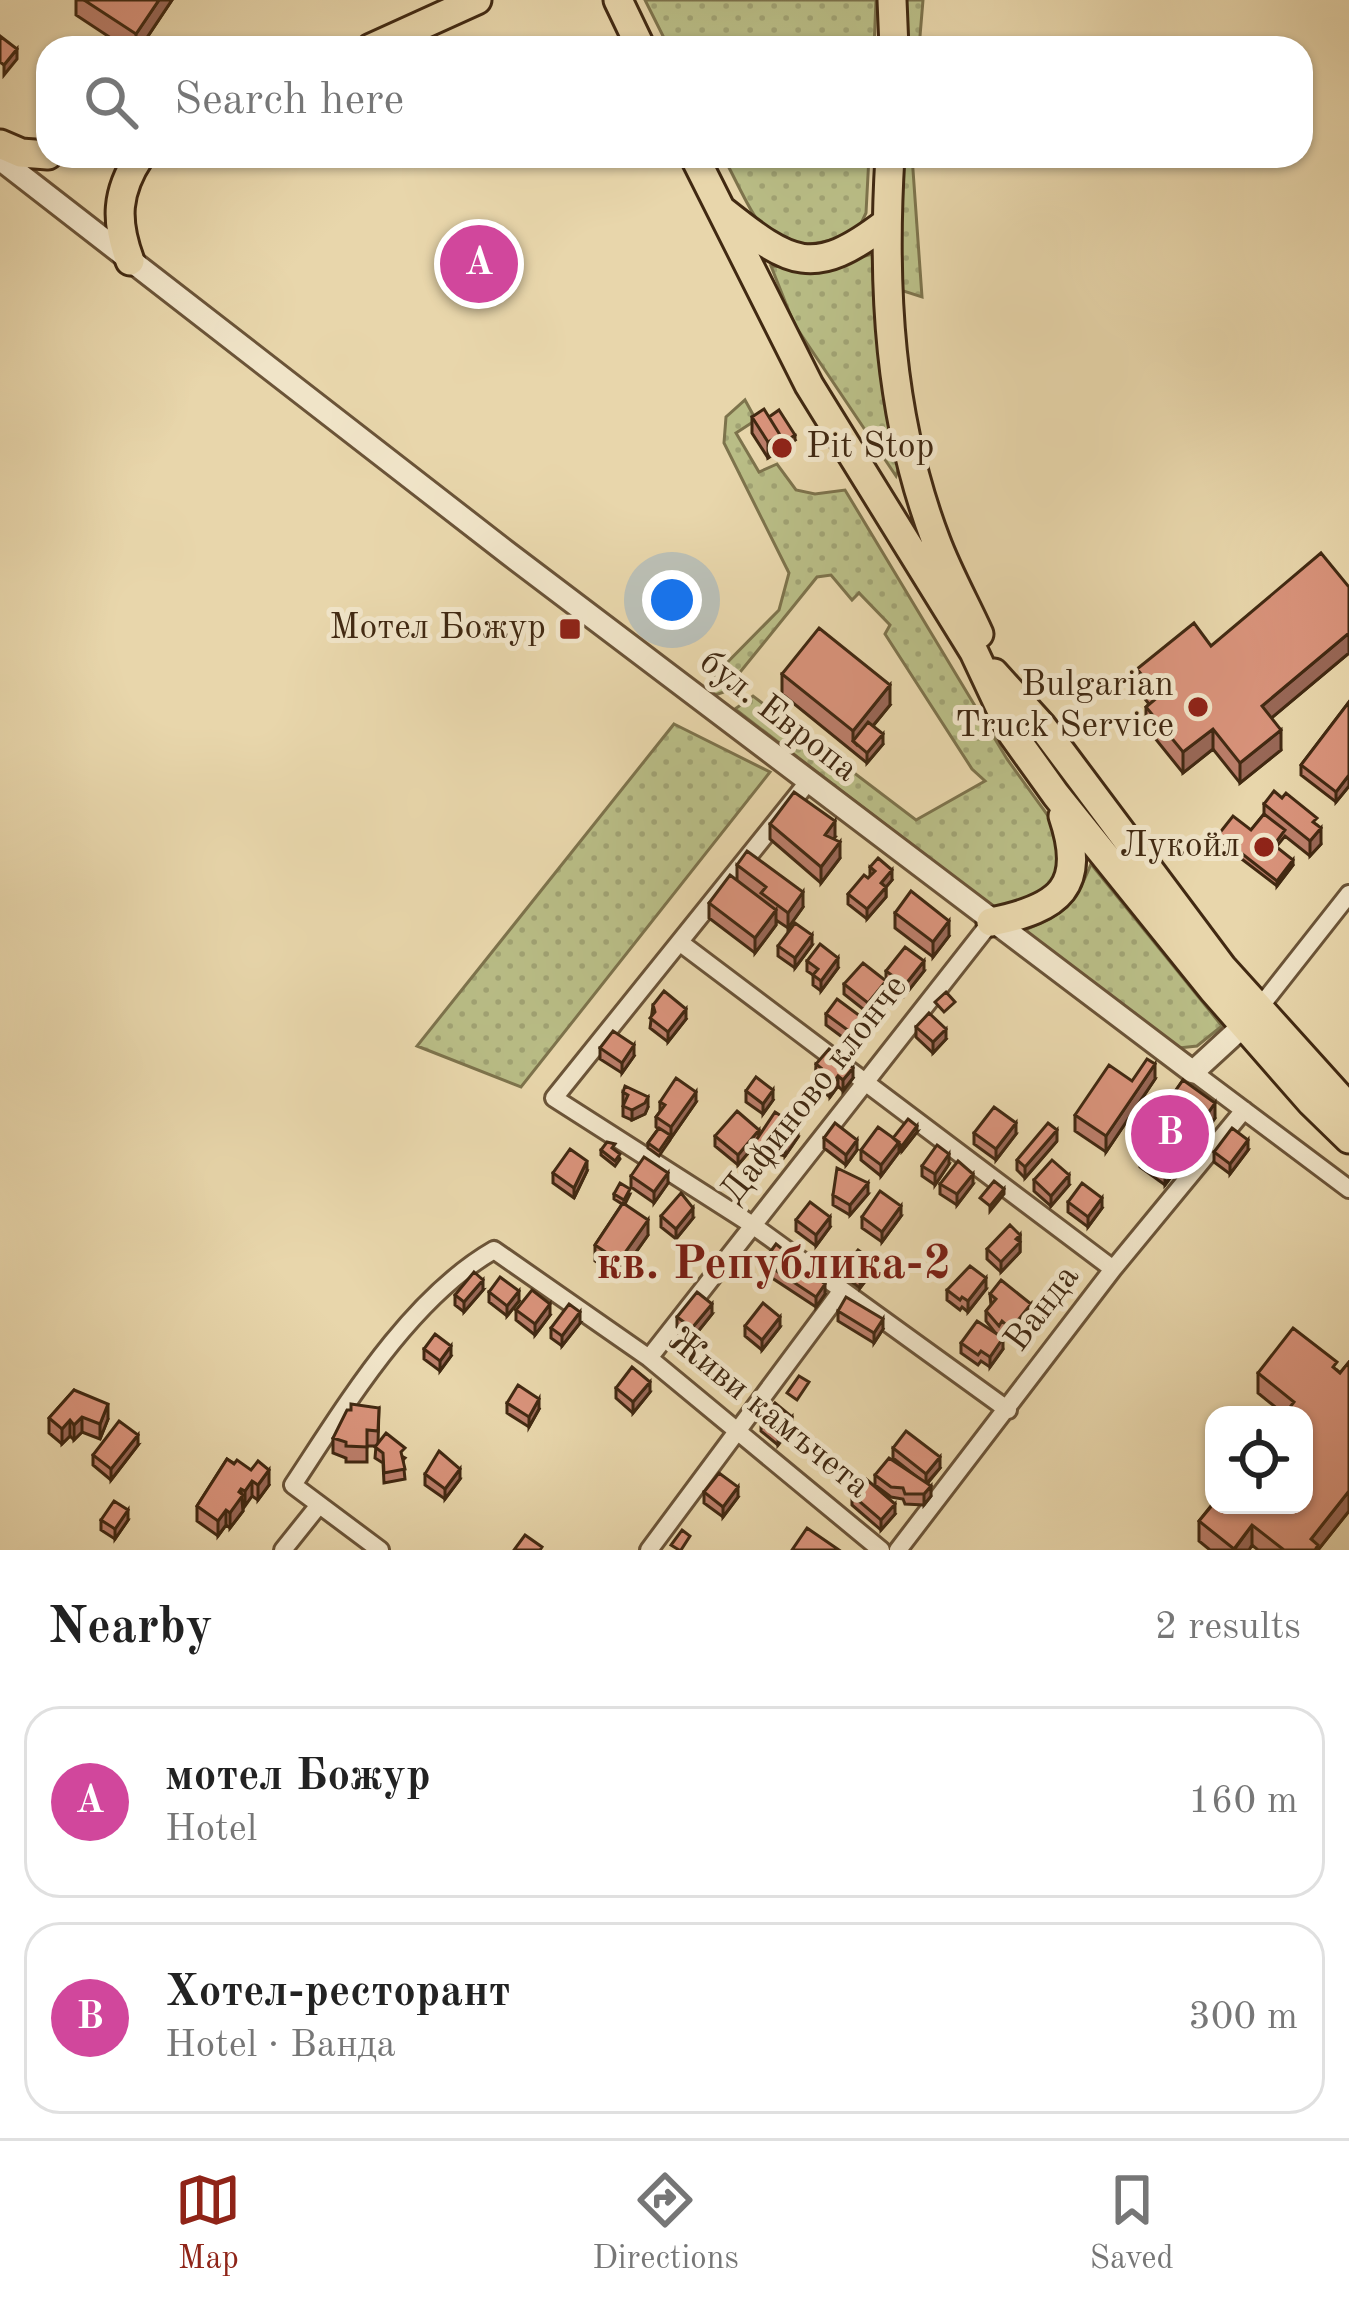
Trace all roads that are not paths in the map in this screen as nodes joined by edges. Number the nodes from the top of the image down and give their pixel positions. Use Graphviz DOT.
graph roads {
  1 [pos="477,0"];
  2 [pos="892,0"];
  3 [pos="622,9"];
  4 [pos="398,36"];
  5 [pos="635,36"];
  6 [pos="894,36"];
  7 [pos="0,144"];
  8 [pos="36,154"];
  9 [pos="0,159"];
  10 [pos="133,168"];
  11 [pos="700,168"];
  12 [pos="889,168"];
  13 [pos="719,208"];
  14 [pos="886,223"];
  15 [pos="130,261"];
  16 [pos="974,652"];
  17 [pos="1003,683"];
  18 [pos="808,782"];
  19 [pos="1056,794"];
  20 [pos="1349,894"];
  21 [pos="991,922"];
  22 [pos="682,944"];
  23 [pos="1251,1017"];
  24 [pos="1193,1072"];
  25 [pos="866,1080"];
  26 [pos="1349,1108"];
  27 [pos="1244,1109"];
  28 [pos="1349,1139"];
  29 [pos="1349,1189"];
  30 [pos="751,1224"];
  31 [pos="1113,1269"];
  32 [pos="842,1290"];
  33 [pos="649,1358"];
  34 [pos="1008,1410"];
  35 [pos="740,1430"];
  36 [pos="319,1504"];
  37 [pos="283,1550"];
  38 [pos="380,1550"];
  39 [pos="649,1550"];
  40 [pos="881,1550"];
  41 [pos="898,1550"];
  1 -- 4 [label="main road"];
  2 -- 6 [label="main road"];
  3 -- 5 [label="main road"];
  7 -- 8 [label="main road"];
  9 -- 15 [label="street, бул. Европа"];
  10 -- 15 [label="main road"];
  11 -- 13 [label="main road"];
  12 -- 14 [label="main road"];
  13 -- 14 [label="main road"];
  13 -- 16 [label="main road"];
  14 -- 17 [label="main road"];
  15 -- 18 [label="street, бул. Европа"];
  16 -- 17 [label="main road"];
  16 -- 19 [label="main road"];
  17 -- 23 [label="main road"];
  18 -- 21 [label="street, бул. Европа"];
  18 -- 22 [label="street"];
  19 -- 21 [label="main road"];
  19 -- 23 [label="main road"];
  20 -- 23 [label="street"];
  21 -- 24 [label="street, бул. Европа"];
  21 -- 25 [label="street, Дафиново клонче"];
  22 -- 25 [label="street"];
  22 -- 30 [label="street"];
  23 -- 24 [label="street"];
  23 -- 26 [label="main road"];
  23 -- 28 [label="main road"];
  24 -- 27 [label="street, бул. Европа"];
  25 -- 30 [label="street, Дафиново клонче"];
  25 -- 31 [label="street"];
  27 -- 29 [label="street, бул. Европа"];
  27 -- 31 [label="street, Ванда"];
  30 -- 32 [label="street"];
  30 -- 33 [label="street, Дафиново клонче"];
  31 -- 34 [label="street, Ванда"];
  32 -- 34 [label="street"];
  32 -- 35 [label="street"];
  33 -- 35 [label="street, Живи камъчета"];
  33 -- 36 [label="street, Живи камъчета"];
  34 -- 41 [label="street, Ванда"];
  35 -- 39 [label="street"];
  35 -- 40 [label="street, Живи камъчета"];
  36 -- 37 [label="street"];
  36 -- 38 [label="street"];
}
